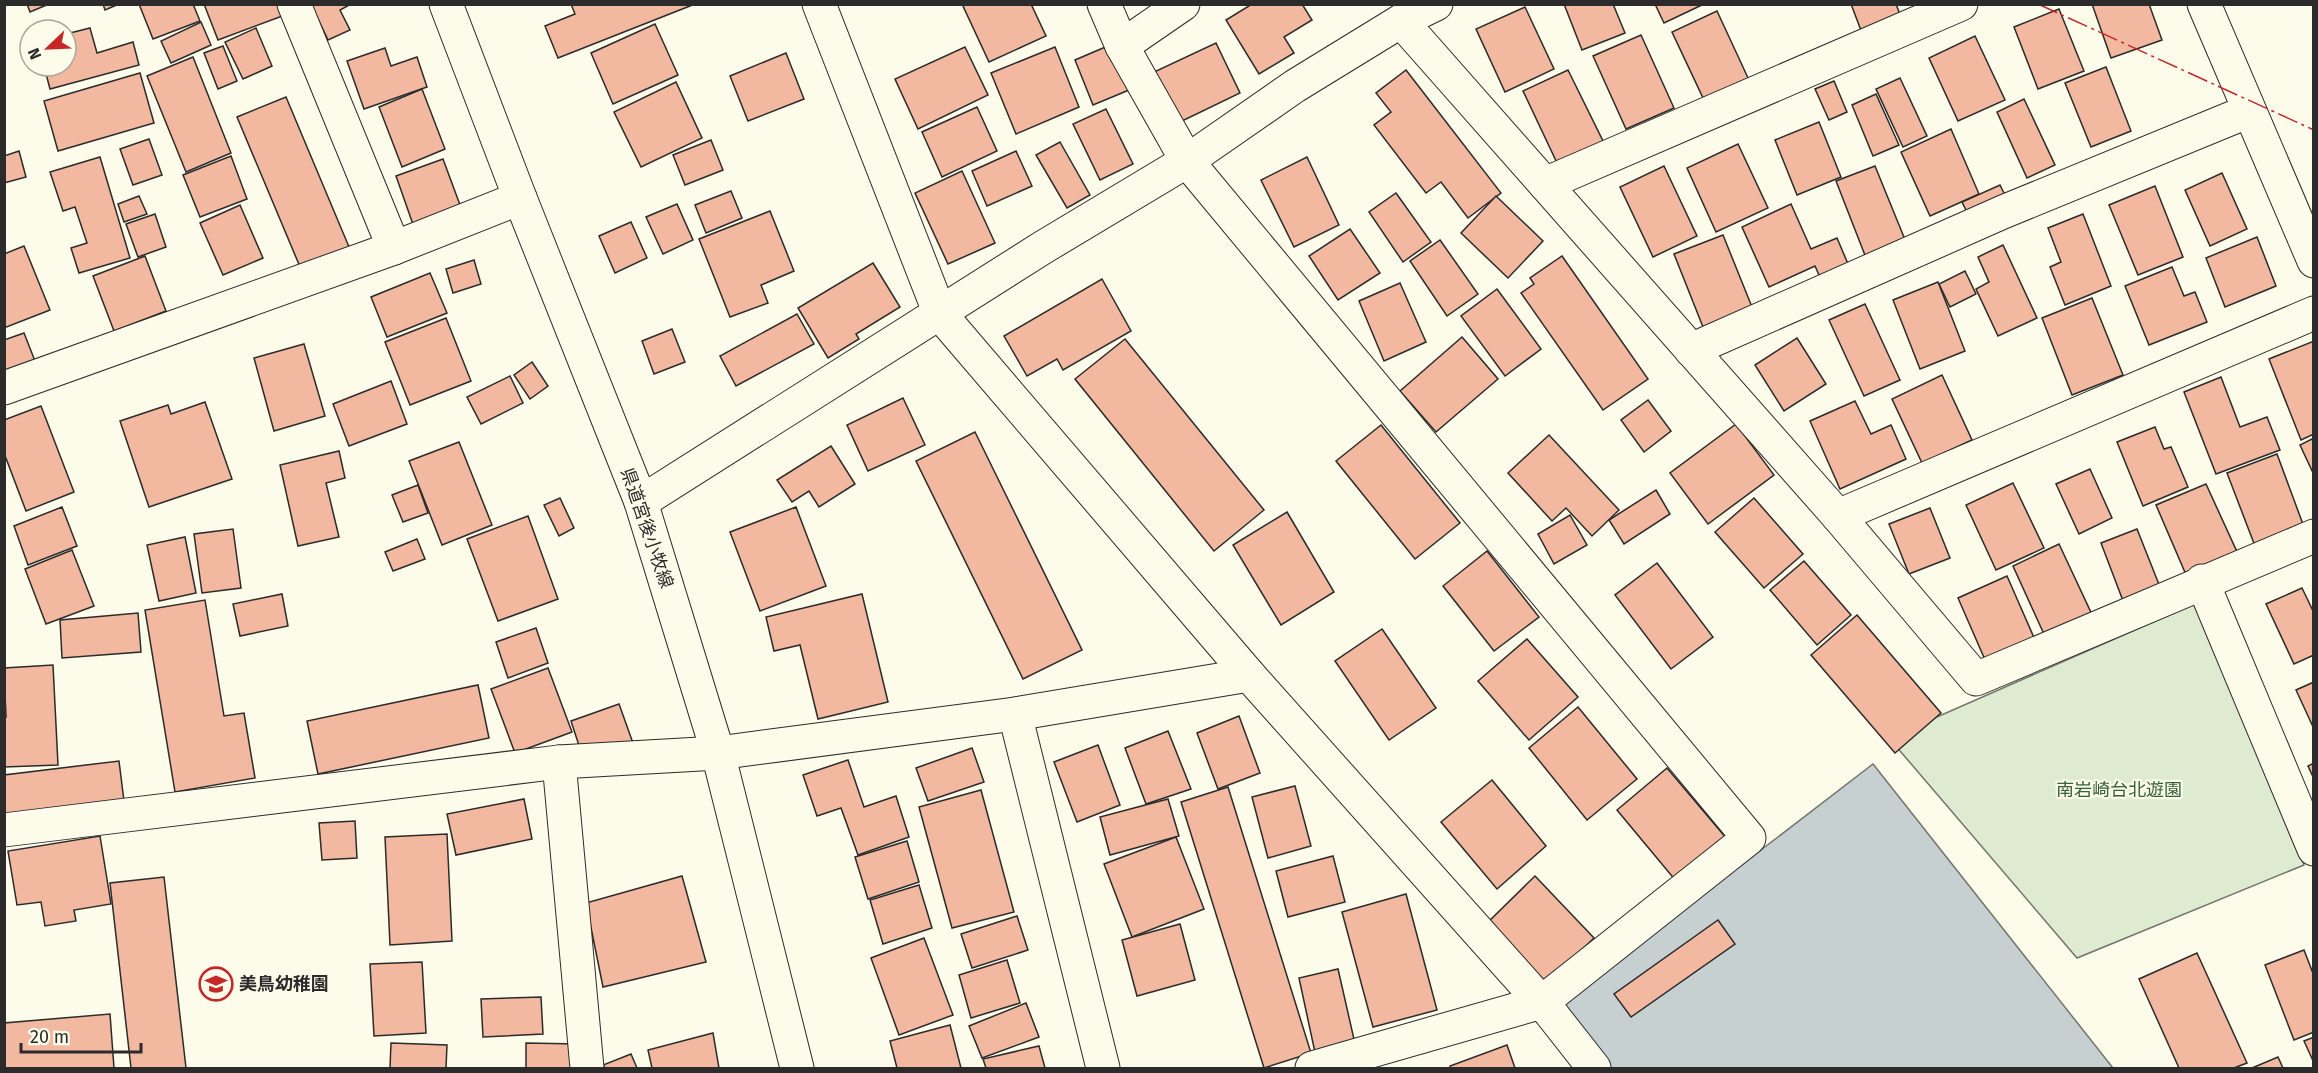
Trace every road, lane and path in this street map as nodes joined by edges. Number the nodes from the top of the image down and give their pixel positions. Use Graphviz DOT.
graph roads {
  1 [pos="294,4"];
  2 [pos="446,4"];
  3 [pos="819,4"];
  4 [pos="1104,4"];
  5 [pos="1183,4"];
  6 [pos="1436,4"];
  7 [pos="1961,4"];
  8 [pos="2204,4"];
  9 [pos="1401,21"];
  10 [pos="1122,46"];
  11 [pos="2249,111"];
  12 [pos="1187,161"];
  13 [pos="1545,184"];
  14 [pos="520,198"];
  15 [pos="394,248"];
  16 [pos="2313,261"];
  17 [pos="2313,313"];
  18 [pos="940,314"];
  19 [pos="1691,350"];
  20 [pos="4,388"];
  21 [pos="641,502"];
  22 [pos="1838,516"];
  23 [pos="2313,536"];
  24 [pos="2202,581"];
  25 [pos="1249,675"];
  26 [pos="1015,714"];
  27 [pos="718,753"];
  28 [pos="560,762"];
  29 [pos="4,830"];
  30 [pos="2313,849"];
  31 [pos="1542,1002"];
  32 [pos="587,1068"];
  33 [pos="797,1068"];
  34 [pos="1103,1068"];
  35 [pos="1312,1068"];
  36 [pos="1594,1068"];
  1 -- 15 [label="street"];
  2 -- 14 [label="street, 県道宮後小牧線"];
  3 -- 18 [label="street"];
  4 -- 10 [label="street"];
  5 -- 10 [label="street"];
  6 -- 9 [label="street"];
  7 -- 13 [label="street"];
  8 -- 11 [label="street"];
  9 -- 12 [label="street"];
  9 -- 13 [label="street"];
  10 -- 12 [label="street"];
  11 -- 16 [label="street"];
  11 -- 19 [label="street"];
  12 -- 18 [label="street"];
  12 -- 31 [label="street"];
  13 -- 19 [label="street"];
  14 -- 15 [label="street"];
  14 -- 21 [label="street, 県道宮後小牧線"];
  15 -- 20 [label="street"];
  17 -- 22 [label="street"];
  18 -- 21 [label="street"];
  18 -- 25 [label="street"];
  19 -- 22 [label="street"];
  21 -- 27 [label="street, 県道宮後小牧線"];
  22 -- 24 [label="street"];
  23 -- 24 [label="street"];
  24 -- 30 [label="street"];
  25 -- 26 [label="street"];
  25 -- 31 [label="street"];
  26 -- 27 [label="street"];
  26 -- 34 [label="street"];
  27 -- 28 [label="street"];
  27 -- 33 [label="street, 県道宮後小牧線"];
  28 -- 29 [label="street"];
  28 -- 32 [label="street"];
  31 -- 35 [label="street"];
  31 -- 36 [label="street"];
}
